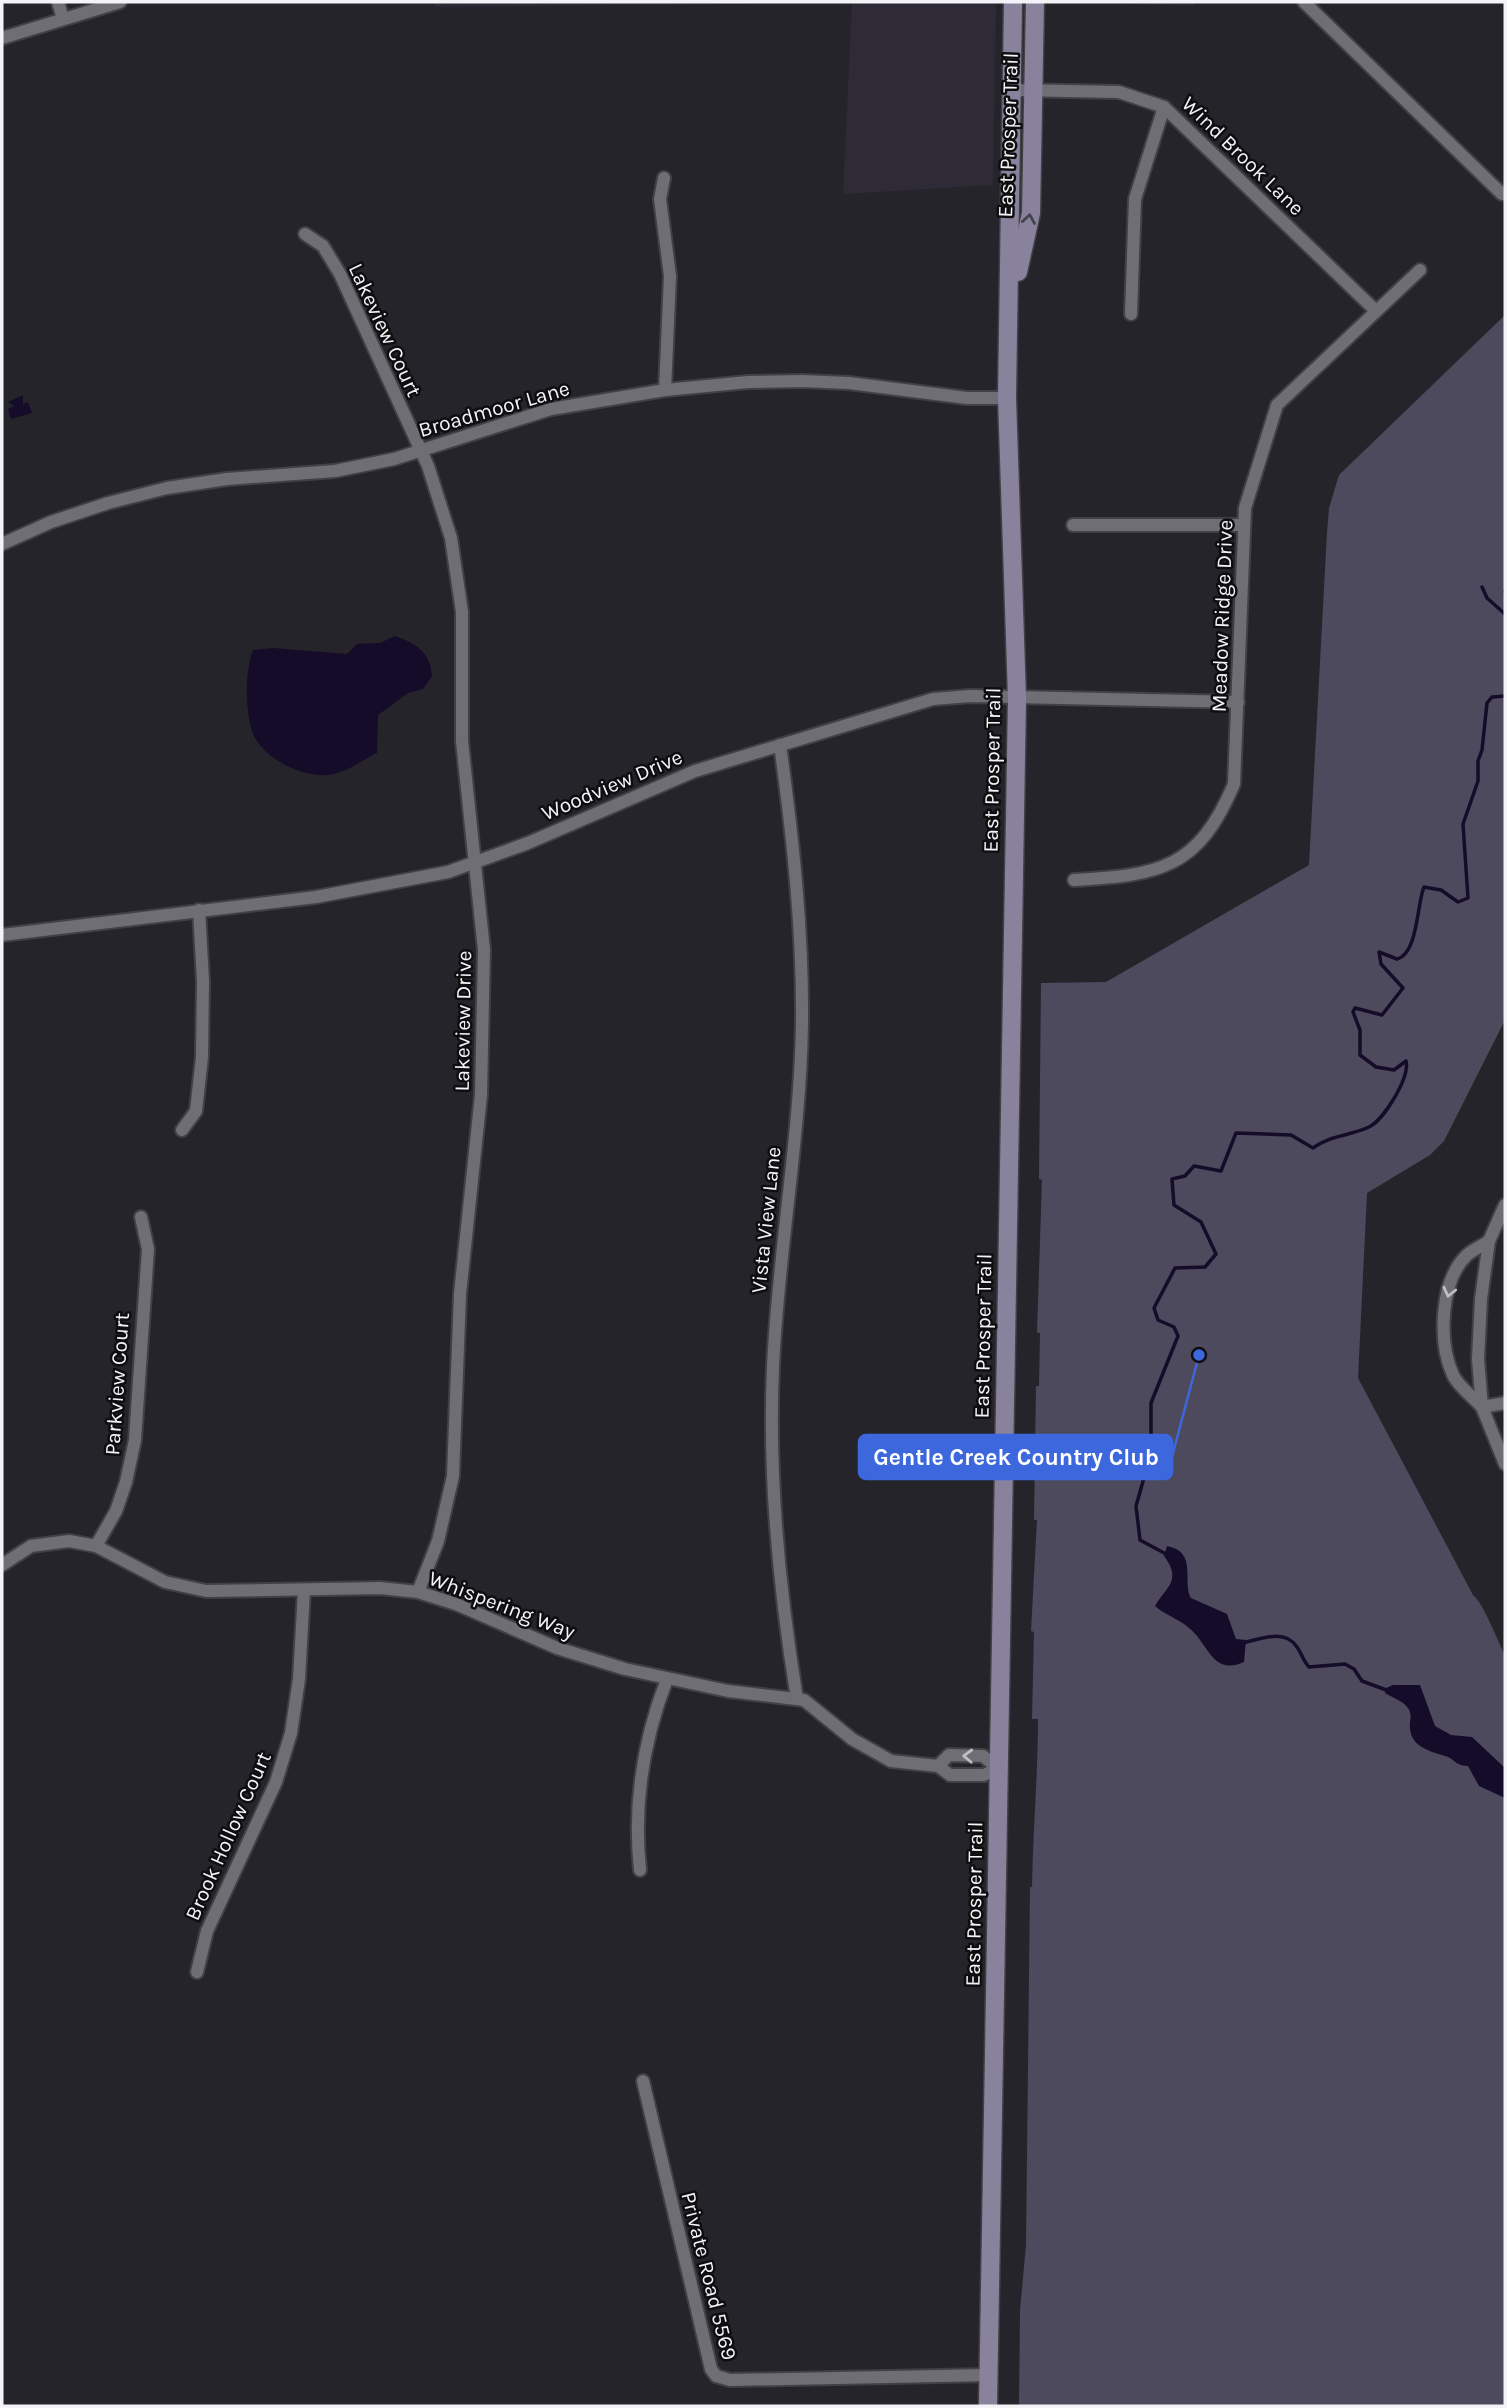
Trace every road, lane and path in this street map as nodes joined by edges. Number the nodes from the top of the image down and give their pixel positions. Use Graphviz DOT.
graph roads {
  1 [pos="58,2"];
  2 [pos="120,2"];
  3 [pos="1013,2"];
  4 [pos="1035,2"];
  5 [pos="1304,2"];
  6 [pos="63,19"];
  7 [pos="2,38"];
  8 [pos="1012,89"];
  9 [pos="1034,90"];
  10 [pos="1164,107"];
  11 [pos="664,178"];
  12 [pos="1504,194"];
  13 [pos="305,234"];
  14 [pos="1420,270"];
  15 [pos="1010,310"];
  16 [pos="1376,311"];
  17 [pos="1131,314"];
  18 [pos="665,390"];
  19 [pos="1007,398"];
  20 [pos="421,450"];
  21 [pos="1073,526"];
  22 [pos="1243,526"];
  23 [pos="2,544"];
  24 [pos="1017,698"];
  25 [pos="1238,702"];
  26 [pos="780,745"];
  27 [pos="477,863"];
  28 [pos="1073,880"];
  29 [pos="199,911"];
  30 [pos="2,935"];
  31 [pos="182,1130"];
  32 [pos="1505,1205"];
  33 [pos="141,1217"];
  34 [pos="1489,1241"];
  35 [pos="1505,1403"];
  36 [pos="1482,1407"];
  37 [pos="1505,1464"];
  38 [pos="96,1546"];
  39 [pos="2,1564"];
  40 [pos="304,1590"];
  41 [pos="418,1592"];
  42 [pos="667,1679"];
  43 [pos="797,1699"];
  44 [pos="938,1766"];
  45 [pos="998,1768"];
  46 [pos="640,1870"];
  47 [pos="197,1972"];
  48 [pos="643,2081"];
  49 [pos="989,2375"];
  50 [pos="988,2406"];
  1 -- 6 [label="street"];
  2 -- 6 [label="street"];
  3 -- 8 [label="main road, East Prosper Trail"];
  4 -- 9 [label="main road, East Prosper Trail"];
  5 -- 12 [label="street"];
  6 -- 7 [label="street"];
  8 -- 9 [label="street, Wind Brook Lane"];
  8 -- 15 [label="main road, East Prosper Trail"];
  9 -- 10 [label="street, Wind Brook Lane"];
  15 -- 9 [label="main road, East Prosper Trail, one-way"];
  10 -- 16 [label="street, Wind Brook Lane"];
  10 -- 17 [label="street"];
  11 -- 18 [label="street"];
  13 -- 20 [label="street, Lakeview Court"];
  14 -- 16 [label="street, Meadow Ridge Drive"];
  15 -- 19 [label="main road, East Prosper Trail"];
  16 -- 22 [label="street, Meadow Ridge Drive"];
  18 -- 19 [label="street, Broadmoor Lane"];
  18 -- 20 [label="street, Broadmoor Lane"];
  19 -- 24 [label="main road, East Prosper Trail"];
  20 -- 23 [label="street, Broadmoor Lane"];
  20 -- 27 [label="street, Lakeview Drive"];
  21 -- 22 [label="street"];
  22 -- 25 [label="street, Meadow Ridge Drive"];
  24 -- 25 [label="street, Woodview Drive"];
  24 -- 26 [label="street, Woodview Drive"];
  24 -- 45 [label="main road, East Prosper Trail"];
  25 -- 28 [label="street, Meadow Ridge Drive"];
  26 -- 27 [label="street, Woodview Drive"];
  26 -- 43 [label="street, Vista View Lane"];
  27 -- 29 [label="street, Woodview Drive"];
  27 -- 41 [label="street, Lakeview Drive"];
  29 -- 30 [label="street, Woodview Drive"];
  29 -- 31 [label="street"];
  32 -- 34 [label="street"];
  33 -- 38 [label="street, Parkview Court"];
  34 -- 36 [label="street"];
  34 -- 36 [label="street, one-way"];
  35 -- 36 [label="street"];
  36 -- 37 [label="street"];
  38 -- 39 [label="street, Whispering Way"];
  38 -- 40 [label="street, Whispering Way"];
  40 -- 41 [label="street, Whispering Way"];
  40 -- 47 [label="street, Brook Hollow Court"];
  41 -- 42 [label="street, Whispering Way"];
  42 -- 43 [label="street, Whispering Way"];
  42 -- 46 [label="street"];
  43 -- 44 [label="street, Whispering Way"];
  44 -- 45 [label="street, Whispering Way"];
  45 -- 44 [label="street, Whispering Way, one-way"];
  45 -- 49 [label="main road, East Prosper Trail"];
  48 -- 49 [label="street, Private Road 5569"];
  49 -- 50 [label="main road, East Prosper Trail"];
}
